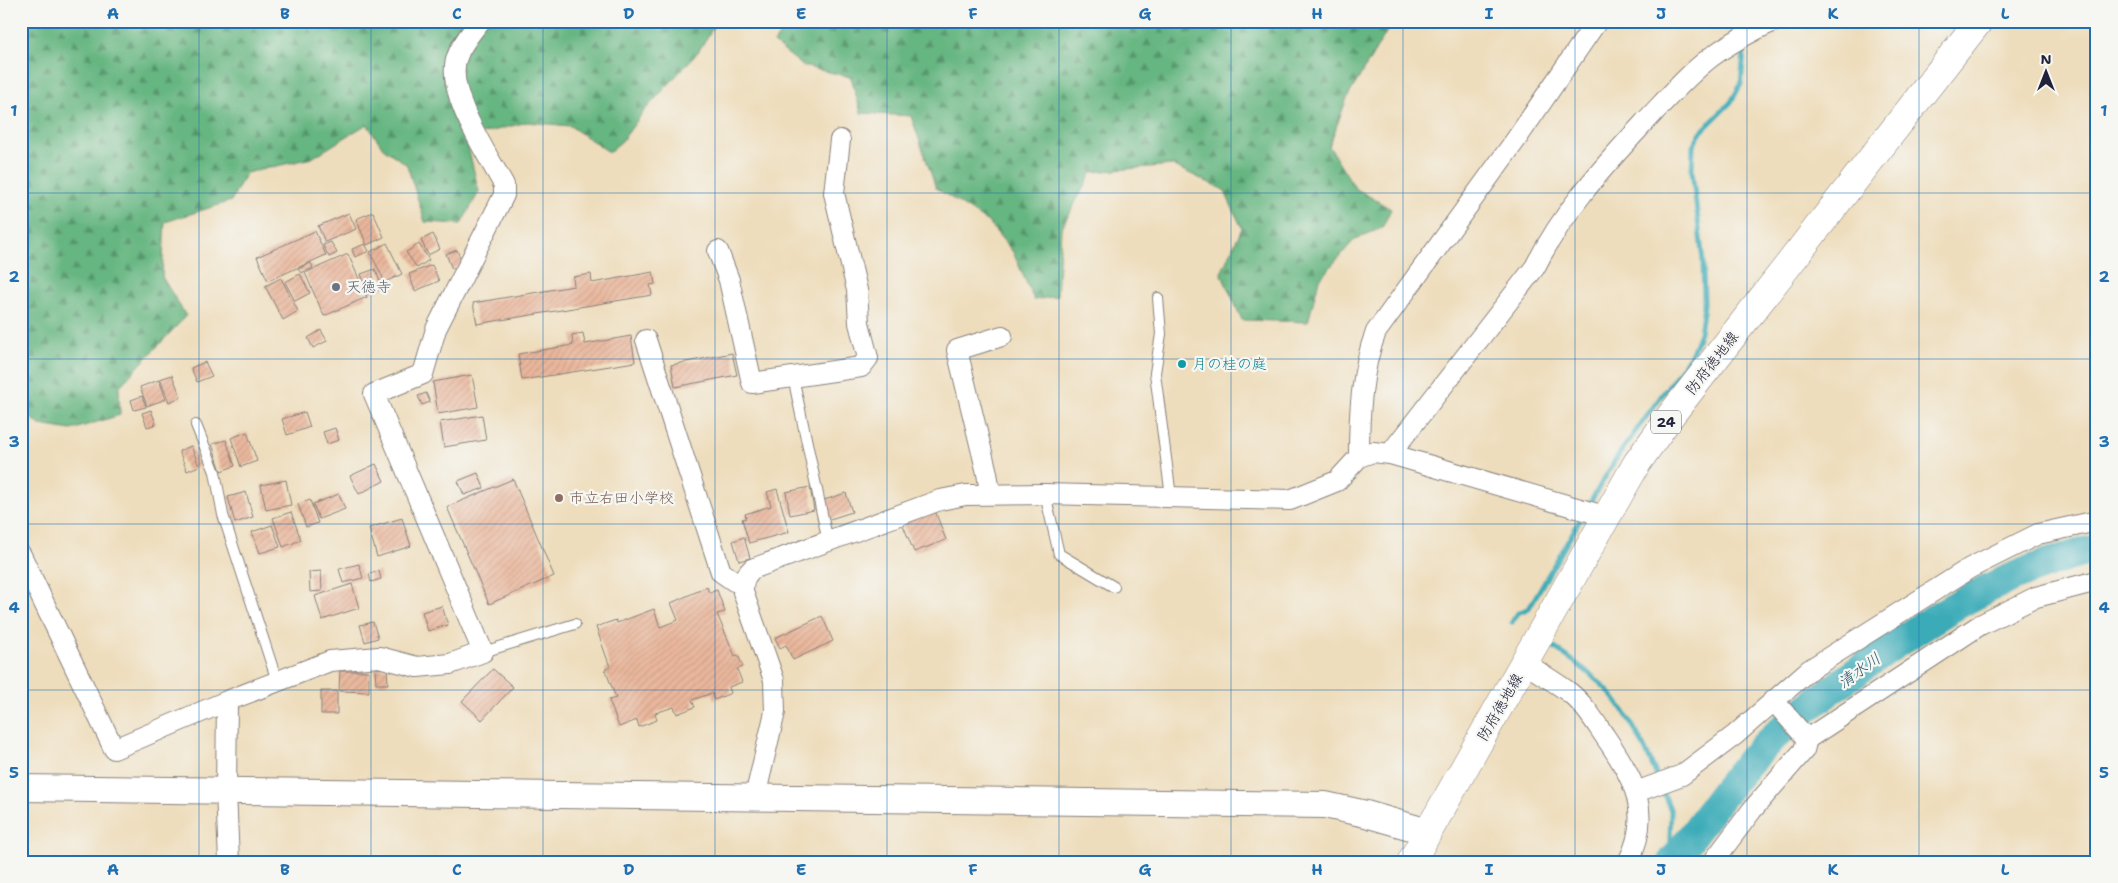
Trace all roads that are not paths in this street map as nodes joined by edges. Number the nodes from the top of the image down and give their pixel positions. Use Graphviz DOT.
graph roads {
  1 [pos="480,21"];
  2 [pos="1598,21"];
  3 [pos="1774,21"];
  4 [pos="1979,21"];
  5 [pos="840,140"];
  6 [pos="718,251"];
  7 [pos="1158,298"];
  8 [pos="1002,336"];
  9 [pos="646,340"];
  10 [pos="793,377"];
  11 [pos="196,425"];
  12 [pos="1390,454"];
  13 [pos="1359,457"];
  14 [pos="990,493"];
  15 [pos="1045,494"];
  16 [pos="1171,497"];
  17 [pos="1608,517"];
  18 [pos="2097,521"];
  19 [pos="828,542"];
  20 [pos="21,556"];
  21 [pos="2097,581"];
  22 [pos="743,582"];
  23 [pos="1114,587"];
  24 [pos="575,624"];
  25 [pos="483,652"];
  26 [pos="1525,663"];
  27 [pos="277,681"];
  28 [pos="1773,700"];
  29 [pos="227,701"];
  30 [pos="1807,739"];
  31 [pos="21,788"];
  32 [pos="226,791"];
  33 [pos="1636,792"];
  34 [pos="755,797"];
  35 [pos="1428,832"];
  36 [pos="224,857"];
  37 [pos="1411,862"];
  38 [pos="1628,862"];
  39 [pos="1713,862"];
  1 -- 25 [label="street"];
  2 -- 13 [label="street"];
  3 -- 12 [label="street"];
  4 -- 17 [label="main road, 防府徳地線 / 24"];
  5 -- 10 [label="street"];
  6 -- 10 [label="street"];
  7 -- 16 [label="lane"];
  8 -- 14 [label="street"];
  9 -- 22 [label="street"];
  10 -- 19 [label="lane"];
  11 -- 27 [label="lane"];
  12 -- 13 [label="street"];
  12 -- 17 [label="street"];
  13 -- 16 [label="street"];
  14 -- 15 [label="street"];
  14 -- 19 [label="street"];
  15 -- 16 [label="street"];
  15 -- 23 [label="lane"];
  17 -- 26 [label="main road, 防府徳地線 / 24"];
  18 -- 28 [label="street"];
  19 -- 22 [label="street"];
  20 -- 29 [label="street"];
  21 -- 30 [label="street"];
  22 -- 34 [label="street"];
  24 -- 25 [label="lane"];
  25 -- 27 [label="street"];
  26 -- 33 [label="street"];
  26 -- 35 [label="main road, 防府徳地線 / 24"];
  27 -- 29 [label="street"];
  28 -- 30 [label="street"];
  28 -- 33 [label="street"];
  29 -- 32 [label="street"];
  30 -- 39 [label="street"];
  31 -- 32 [label="street"];
  32 -- 34 [label="street"];
  32 -- 36 [label="street"];
  33 -- 38 [label="street"];
  34 -- 35 [label="street"];
  35 -- 37 [label="main road, 防府徳地線 / 24"];
}
